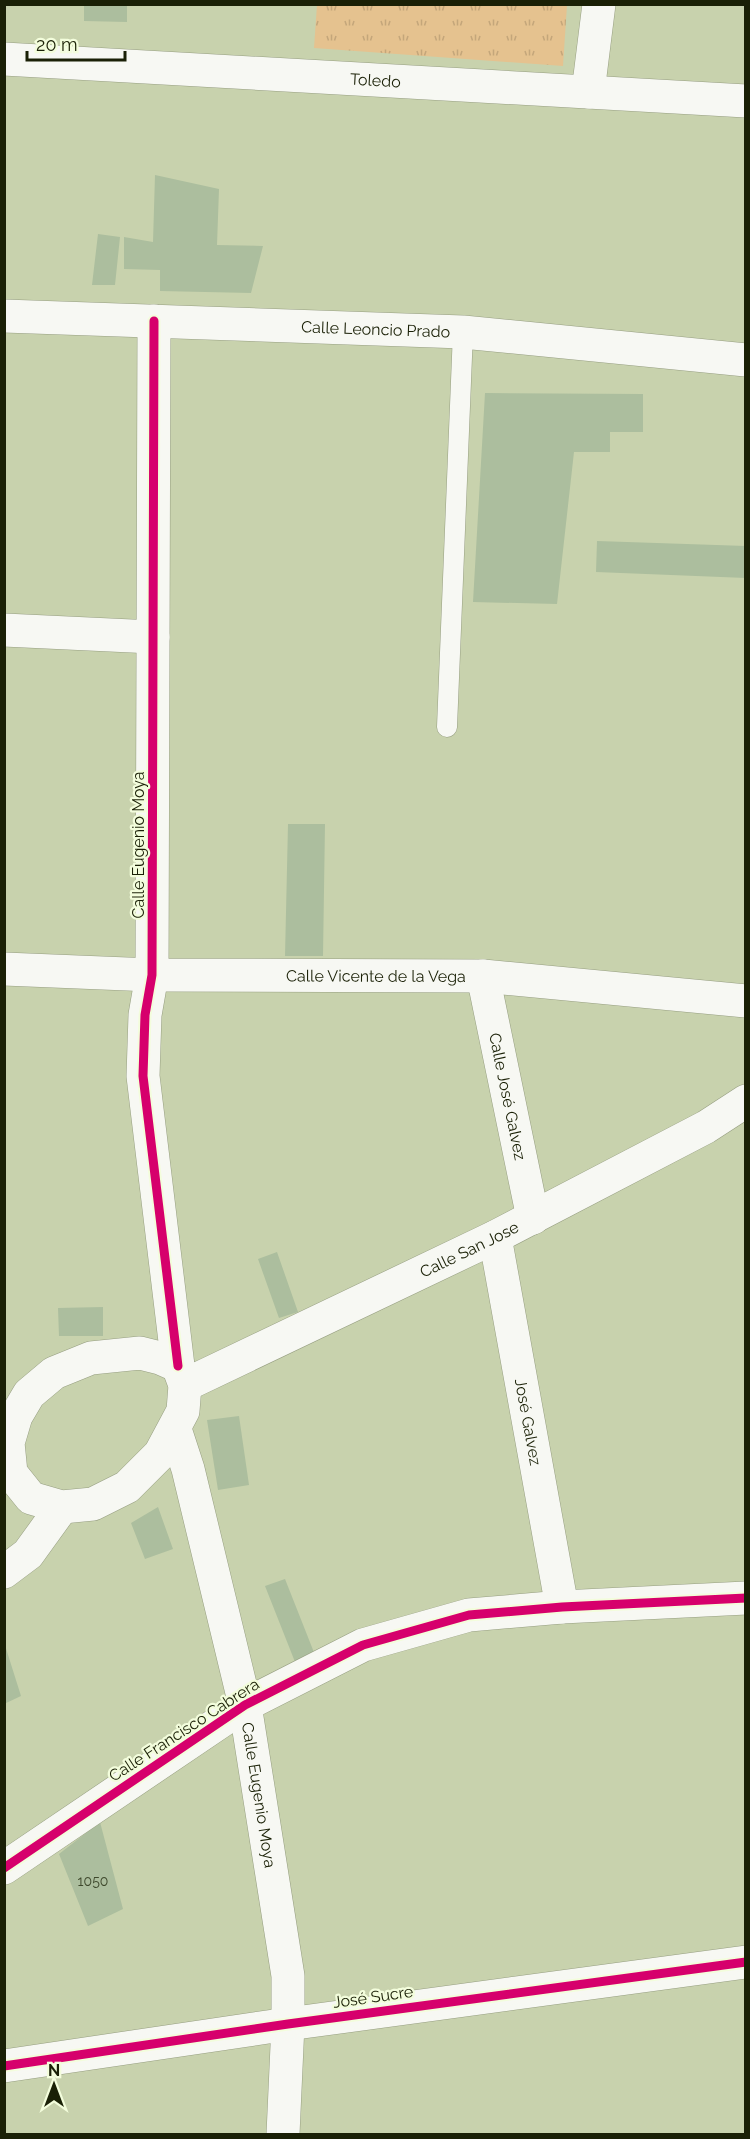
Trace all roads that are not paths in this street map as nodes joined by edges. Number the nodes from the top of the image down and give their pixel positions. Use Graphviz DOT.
graph roads {
  1 [pos="599,4"];
  2 [pos="4,59"];
  3 [pos="588,92"];
  4 [pos="746,101"];
  5 [pos="4,316"];
  6 [pos="154,321"];
  7 [pos="464,332"];
  8 [pos="746,360"];
  9 [pos="4,630"];
  10 [pos="153,637"];
  11 [pos="447,727"];
  12 [pos="4,969"];
  13 [pos="152,975"];
  14 [pos="483,976"];
  15 [pos="746,1001"];
  16 [pos="746,1101"];
  17 [pos="533,1218"];
  18 [pos="495,1237"];
  19 [pos="181,1375"];
  20 [pos="175,1428"];
  21 [pos="7,1459"];
  22 [pos="62,1507"];
  23 [pos="4,1572"];
  24 [pos="746,1598"];
  25 [pos="562,1607"];
  26 [pos="245,1705"];
  27 [pos="4,1868"];
  28 [pos="746,1962"];
  29 [pos="288,2024"];
  30 [pos="4,2066"];
  31 [pos="283,2134"];
  1 -- 3 [label="street"];
  2 -- 3 [label="street, Toledo"];
  3 -- 4 [label="street, Toledo"];
  5 -- 6 [label="street, Calle Leoncio Prado"];
  6 -- 7 [label="street, Calle Leoncio Prado"];
  6 -- 10 [label="street, Calle Eugenio Moya"];
  7 -- 8 [label="street, Calle Leoncio Prado"];
  7 -- 11 [label="lane"];
  9 -- 10 [label="street"];
  10 -- 13 [label="street, Calle Eugenio Moya"];
  12 -- 13 [label="street, Calle Vicente de la Vega"];
  13 -- 14 [label="street, Calle Vicente de la Vega"];
  13 -- 19 [label="street, Calle Eugenio Moya"];
  14 -- 15 [label="street, Calle Vicente de la Vega"];
  14 -- 17 [label="street, Calle José Galvez"];
  16 -- 17 [label="street, Calle San Jose"];
  17 -- 18 [label="street, Calle San Jose"];
  18 -- 19 [label="street, Calle San Jose"];
  18 -- 25 [label="street, José Galvez"];
  19 -- 20 [label="street"];
  19 -- 21 [label="street"];
  20 -- 22 [label="street"];
  20 -- 26 [label="street, Calle Eugenio Moya"];
  21 -- 22 [label="street"];
  22 -- 23 [label="street"];
  24 -- 25 [label="street, Calle Francisco Cabrera"];
  25 -- 26 [label="street, Calle Francisco Cabrera"];
  26 -- 27 [label="street, Calle Francisco Cabrera"];
  26 -- 29 [label="street, Calle Eugenio Moya"];
  28 -- 29 [label="street, José Sucre"];
  29 -- 30 [label="street, José Sucre"];
  29 -- 31 [label="street, Calle Eugenio Moya"];
}
